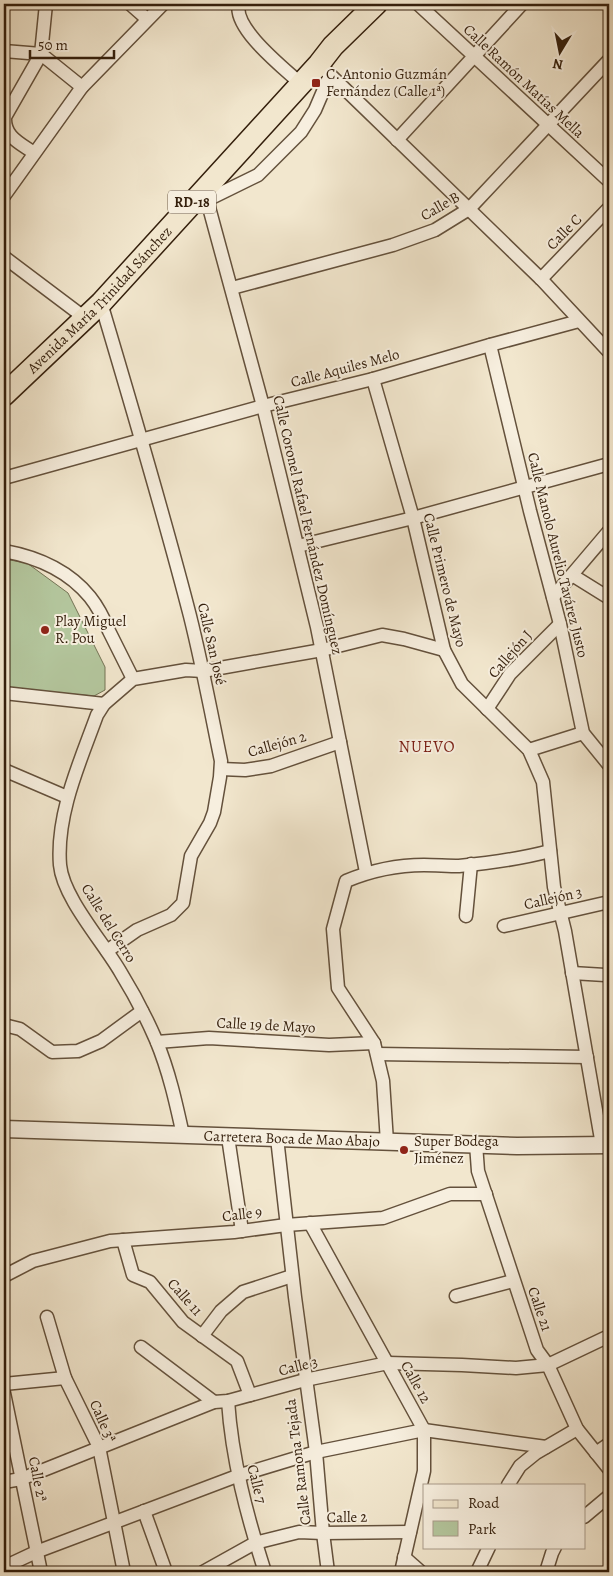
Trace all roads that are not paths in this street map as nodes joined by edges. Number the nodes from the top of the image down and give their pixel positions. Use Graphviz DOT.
graph roads {
  1 [pos="46,4"];
  2 [pos="130,4"];
  3 [pos="163,4"];
  4 [pos="376,4"];
  5 [pos="418,4"];
  6 [pos="522,4"];
  7 [pos="238,5"];
  8 [pos="147,19"];
  9 [pos="4,52"];
  10 [pos="41,54"];
  11 [pos="474,57"];
  12 [pos="609,60"];
  13 [pos="325,70"];
  14 [pos="301,84"];
  15 [pos="82,87"];
  16 [pos="548,125"];
  17 [pos="398,140"];
  18 [pos="34,153"];
  19 [pos="609,181"];
  20 [pos="205,194"];
  21 [pos="4,196"];
  22 [pos="609,208"];
  23 [pos="469,209"];
  24 [pos="4,256"];
  25 [pos="541,279"];
  26 [pos="232,288"];
  27 [pos="101,303"];
  28 [pos="85,318"];
  29 [pos="579,321"];
  30 [pos="490,345"];
  31 [pos="609,352"];
  32 [pos="373,379"];
  33 [pos="4,395"];
  34 [pos="263,406"];
  35 [pos="142,441"];
  36 [pos="609,464"];
  37 [pos="4,478"];
  38 [pos="525,488"];
  39 [pos="413,518"];
  40 [pos="609,531"];
  41 [pos="298,546"];
  42 [pos="4,550"];
  43 [pos="572,575"];
  44 [pos="553,597"];
  45 [pos="609,598"];
  46 [pos="560,624"];
  47 [pos="322,650"];
  48 [pos="444,650"];
  49 [pos="203,671"];
  50 [pos="133,679"];
  51 [pos="4,693"];
  52 [pos="104,704"];
  53 [pos="487,709"];
  54 [pos="583,733"];
  55 [pos="340,742"];
  56 [pos="529,750"];
  57 [pos="609,765"];
  58 [pos="221,769"];
  59 [pos="4,770"];
  60 [pos="67,797"];
  61 [pos="550,851"];
  62 [pos="471,864"];
  63 [pos="366,872"];
  64 [pos="609,902"];
  65 [pos="560,912"];
  66 [pos="466,916"];
  67 [pos="504,926"];
  68 [pos="107,951"];
  69 [pos="572,972"];
  70 [pos="609,976"];
  71 [pos="142,1011"];
  72 [pos="4,1025"];
  73 [pos="156,1042"];
  74 [pos="376,1048"];
  75 [pos="587,1057"];
  76 [pos="4,1129"];
  77 [pos="183,1135"];
  78 [pos="228,1137"];
  79 [pos="278,1138"];
  80 [pos="387,1142"];
  81 [pos="476,1144"];
  82 [pos="606,1145"];
  83 [pos="486,1194"];
  84 [pos="310,1223"];
  85 [pos="286,1225"];
  86 [pos="242,1230"];
  87 [pos="123,1240"];
  88 [pos="4,1276"];
  89 [pos="292,1276"];
  90 [pos="513,1282"];
  91 [pos="456,1296"];
  92 [pos="47,1317"];
  93 [pos="202,1336"];
  94 [pos="609,1336"];
  95 [pos="141,1347"];
  96 [pos="388,1363"];
  97 [pos="548,1365"];
  98 [pos="65,1378"];
  99 [pos="305,1380"];
  100 [pos="4,1384"];
  101 [pos="4,1392"];
  102 [pos="250,1395"];
  103 [pos="228,1401"];
  104 [pos="214,1402"];
  105 [pos="577,1429"];
  106 [pos="424,1430"];
  107 [pos="609,1444"];
  108 [pos="99,1447"];
  109 [pos="546,1447"];
  110 [pos="316,1452"];
  111 [pos="596,1453"];
  112 [pos="609,1469"];
  113 [pos="237,1476"];
  114 [pos="22,1479"];
  115 [pos="4,1482"];
  116 [pos="509,1484"];
  117 [pos="609,1496"];
  118 [pos="144,1511"];
  119 [pos="586,1515"];
  120 [pos="113,1523"];
  121 [pos="410,1532"];
  122 [pos="323,1534"];
  123 [pos="255,1543"];
  124 [pos="489,1548"];
  125 [pos="554,1548"];
  126 [pos="36,1552"];
  127 [pos="404,1557"];
  128 [pos="4,1566"];
  129 [pos="41,1572"];
  130 [pos="124,1572"];
  131 [pos="166,1572"];
  132 [pos="203,1572"];
  133 [pos="265,1572"];
  134 [pos="328,1572"];
  135 [pos="401,1572"];
  136 [pos="421,1572"];
  137 [pos="477,1572"];
  138 [pos="546,1572"];
  1 -- 10 [label="street"];
  2 -- 8 [label="street"];
  3 -- 8 [label="street"];
  4 -- 13 [label="main road, Avenida María Trinidad Sánchez / RD-18"];
  5 -- 11 [label="street, Calle Ramón Matías Mella"];
  6 -- 11 [label="street"];
  7 -- 14 [label="street"];
  8 -- 15 [label="street"];
  9 -- 10 [label="street"];
  10 -- 15 [label="street"];
  10 -- 18 [label="street"];
  11 -- 16 [label="street, Calle Ramón Matías Mella"];
  11 -- 17 [label="street"];
  12 -- 16 [label="street, Calle B"];
  13 -- 14 [label="main road, Avenida María Trinidad Sánchez / RD-18"];
  13 -- 17 [label="street"];
  13 -- 20 [label="street"];
  14 -- 20 [label="main road, Avenida María Trinidad Sánchez / RD-18"];
  15 -- 18 [label="street"];
  16 -- 19 [label="street, Calle Ramón Matías Mella"];
  16 -- 23 [label="street, Calle B"];
  17 -- 23 [label="street"];
  18 -- 21 [label="street"];
  20 -- 26 [label="street, Calle Coronel Rafael Fernández Domínguez"];
  20 -- 27 [label="main road, Avenida María Trinidad Sánchez / RD-18"];
  22 -- 25 [label="street, Calle C"];
  23 -- 25 [label="street"];
  23 -- 26 [label="street, Calle B"];
  24 -- 28 [label="street"];
  25 -- 29 [label="street"];
  26 -- 34 [label="street, Calle Coronel Rafael Fernández Domínguez"];
  27 -- 28 [label="main road, Avenida María Trinidad Sánchez / RD-18"];
  27 -- 35 [label="street, Calle San José"];
  28 -- 33 [label="main road, Avenida María Trinidad Sánchez / RD-18"];
  29 -- 30 [label="street, Calle Aquiles Melo"];
  29 -- 31 [label="street"];
  30 -- 32 [label="street, Calle Aquiles Melo"];
  30 -- 38 [label="street, Calle Manolo Aurelio Tavárez Justo"];
  32 -- 34 [label="street, Calle Aquiles Melo"];
  32 -- 39 [label="street, Calle Primero de Mayo"];
  34 -- 35 [label="street, Calle Aquiles Melo"];
  34 -- 41 [label="street, Calle Coronel Rafael Fernández Domínguez"];
  35 -- 37 [label="street, Calle Aquiles Melo"];
  35 -- 49 [label="street, Calle San José"];
  36 -- 38 [label="street"];
  38 -- 39 [label="street"];
  38 -- 44 [label="street, Calle Manolo Aurelio Tavárez Justo"];
  39 -- 41 [label="street"];
  39 -- 48 [label="street, Calle Primero de Mayo"];
  40 -- 43 [label="street"];
  41 -- 47 [label="street, Calle Coronel Rafael Fernández Domínguez"];
  42 -- 50 [label="street"];
  43 -- 44 [label="street"];
  43 -- 45 [label="street"];
  44 -- 46 [label="street, Calle Manolo Aurelio Tavárez Justo"];
  46 -- 53 [label="street, Callejón J"];
  46 -- 54 [label="street, Calle Manolo Aurelio Tavárez Justo"];
  47 -- 48 [label="street"];
  47 -- 49 [label="street"];
  47 -- 55 [label="street, Calle Coronel Rafael Fernández Domínguez"];
  48 -- 53 [label="street, Calle Primero de Mayo"];
  49 -- 50 [label="street"];
  49 -- 58 [label="street, Calle San José"];
  50 -- 52 [label="street, Calle del Cerro"];
  51 -- 52 [label="street"];
  52 -- 60 [label="street, Calle del Cerro"];
  53 -- 56 [label="street, Calle Primero de Mayo"];
  54 -- 56 [label="street"];
  54 -- 57 [label="street, Calle Manolo Aurelio Tavárez Justo"];
  55 -- 58 [label="street, Callejón 2"];
  55 -- 63 [label="street, Calle Coronel Rafael Fernández Domínguez"];
  56 -- 61 [label="street, Calle Primero de Mayo"];
  58 -- 68 [label="street, Calle San José"];
  59 -- 60 [label="street"];
  60 -- 68 [label="street, Calle del Cerro"];
  61 -- 62 [label="street"];
  61 -- 65 [label="street, Calle Primero de Mayo"];
  62 -- 63 [label="street"];
  62 -- 66 [label="street"];
  63 -- 74 [label="street"];
  64 -- 65 [label="street, Callejón 3"];
  65 -- 67 [label="street, Callejón 3"];
  65 -- 69 [label="street, Calle Primero de Mayo"];
  68 -- 71 [label="street, Calle del Cerro"];
  69 -- 70 [label="street"];
  69 -- 75 [label="street, Calle Primero de Mayo"];
  71 -- 72 [label="street"];
  71 -- 73 [label="street, Calle del Cerro"];
  73 -- 74 [label="street, Calle 19 de Mayo"];
  73 -- 77 [label="street, Calle del Cerro"];
  74 -- 75 [label="street, Calle 19 de Mayo"];
  74 -- 80 [label="street"];
  75 -- 82 [label="street, Calle Primero de Mayo"];
  76 -- 77 [label="street, Carretera Boca de Mao Abajo"];
  77 -- 78 [label="street, Carretera Boca de Mao Abajo"];
  78 -- 79 [label="street, Carretera Boca de Mao Abajo"];
  78 -- 86 [label="street"];
  79 -- 80 [label="street, Carretera Boca de Mao Abajo"];
  79 -- 85 [label="street, Calle Ramona Tejada"];
  80 -- 81 [label="street, Carretera Boca de Mao Abajo"];
  81 -- 82 [label="street, Carretera Boca de Mao Abajo"];
  81 -- 83 [label="street, Calle 21"];
  83 -- 84 [label="street, Calle 9"];
  83 -- 90 [label="street, Calle 21"];
  84 -- 85 [label="street, Calle 9"];
  84 -- 96 [label="street, Calle 12"];
  85 -- 86 [label="street, Calle 9"];
  85 -- 89 [label="street, Calle Ramona Tejada"];
  86 -- 87 [label="street, Calle 9"];
  87 -- 88 [label="street, Calle 9"];
  87 -- 93 [label="street, Calle 11"];
  89 -- 93 [label="street"];
  89 -- 99 [label="street, Calle Ramona Tejada"];
  90 -- 91 [label="street"];
  90 -- 97 [label="street, Calle 21"];
  92 -- 98 [label="street, Calle 3ª"];
  93 -- 102 [label="street, Calle 11"];
  94 -- 97 [label="street, Calle 3"];
  95 -- 104 [label="street"];
  96 -- 97 [label="street, Calle 3"];
  96 -- 99 [label="street, Calle 3"];
  96 -- 106 [label="street, Calle 12"];
  97 -- 105 [label="street, Calle 21"];
  98 -- 100 [label="street"];
  98 -- 108 [label="street, Calle 3ª"];
  99 -- 102 [label="street, Calle 3"];
  99 -- 110 [label="street, Calle Ramona Tejada"];
  101 -- 114 [label="street, Calle 2ª"];
  102 -- 103 [label="street, Calle 3"];
  103 -- 104 [label="street, Calle 3"];
  103 -- 113 [label="street, Calle 7"];
  104 -- 108 [label="street, Calle 3"];
  105 -- 109 [label="street"];
  105 -- 111 [label="street, Calle 21"];
  106 -- 109 [label="street"];
  106 -- 110 [label="street"];
  106 -- 121 [label="street, Calle 12"];
  107 -- 111 [label="street"];
  108 -- 114 [label="street, Calle 3"];
  108 -- 120 [label="street, Calle 3ª"];
  109 -- 116 [label="street"];
  110 -- 113 [label="street"];
  110 -- 122 [label="street, Calle Ramona Tejada"];
  111 -- 112 [label="street, Calle 21"];
  113 -- 118 [label="street"];
  113 -- 123 [label="street, Calle 7"];
  114 -- 115 [label="street, Calle 3"];
  114 -- 126 [label="street, Calle 2ª"];
  117 -- 119 [label="street"];
  118 -- 120 [label="street"];
  118 -- 131 [label="street"];
  120 -- 126 [label="street"];
  120 -- 130 [label="street, Calle 3ª"];
  121 -- 122 [label="street, Calle 2"];
  121 -- 127 [label="street, Calle 12"];
  122 -- 123 [label="street, Calle 2"];
  122 -- 134 [label="street, Calle Ramona Tejada"];
  123 -- 132 [label="street, Calle 2"];
  123 -- 133 [label="street, Calle 7"];
  124 -- 137 [label="street"];
  125 -- 138 [label="street"];
  126 -- 128 [label="street"];
  126 -- 129 [label="street, Calle 2ª"];
  127 -- 135 [label="street, Calle 12"];
  127 -- 136 [label="street"];
}
